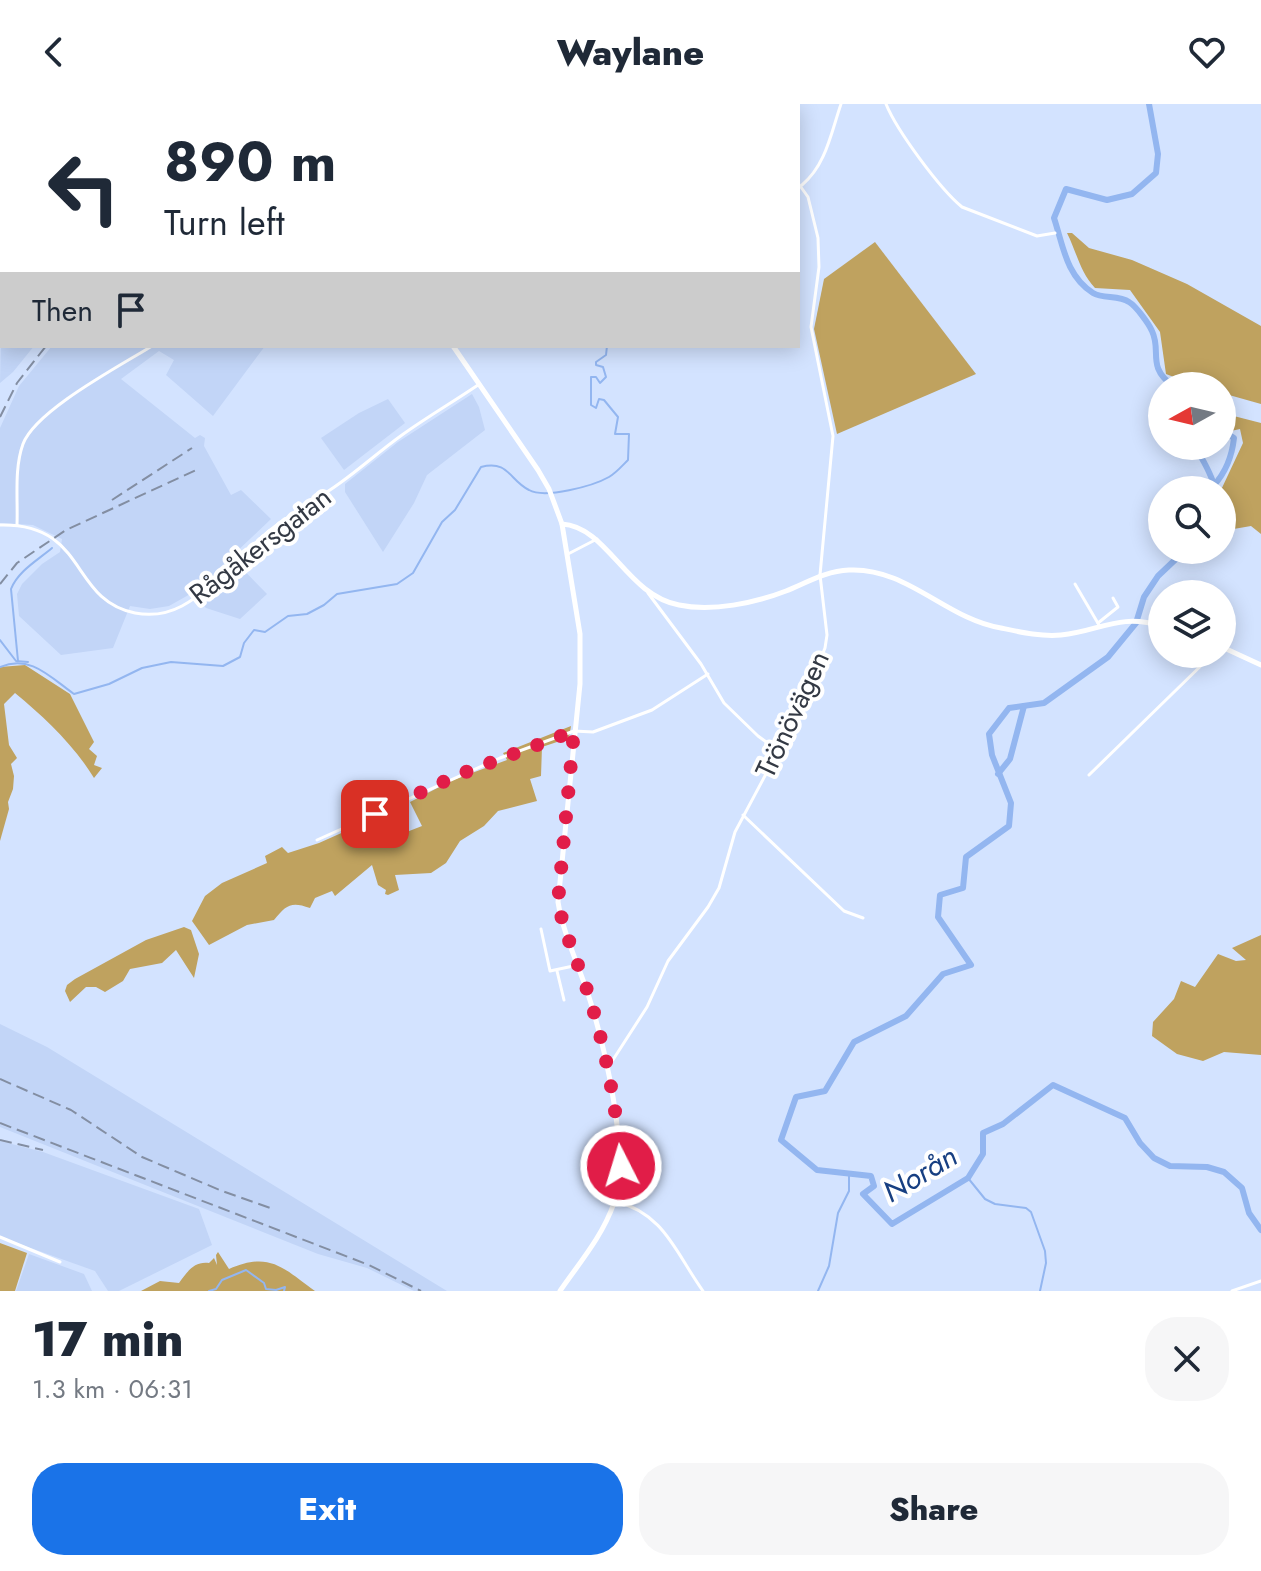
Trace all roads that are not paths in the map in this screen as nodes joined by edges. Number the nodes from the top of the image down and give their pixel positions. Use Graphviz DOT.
graph roads {
  1 [pos="841,104"];
  2 [pos="886,104"];
  3 [pos="800,183"];
  4 [pos="800,186"];
  5 [pos="1055,233"];
  6 [pos="149,348"];
  7 [pos="454,348"];
  8 [pos="478,385"];
  9 [pos="562,524"];
  10 [pos="0,525"];
  11 [pos="17,525"];
  12 [pos="597,539"];
  13 [pos="567,554"];
  14 [pos="820,575"];
  15 [pos="1075,584"];
  16 [pos="648,593"];
  17 [pos="1113,598"];
  18 [pos="1148,622"];
  19 [pos="1099,624"];
  20 [pos="1236,653"];
  21 [pos="1261,665"];
  22 [pos="1199,668"];
  23 [pos="708,674"];
  24 [pos="574,731"];
  25 [pos="777,750"];
  26 [pos="1089,775"];
  27 [pos="743,815"];
  28 [pos="317,840"];
  29 [pos="863,918"];
  30 [pos="541,929"];
  31 [pos="578,965"];
  32 [pos="557,971"];
  33 [pos="564,1000"];
  34 [pos="606,1069"];
  35 [pos="615,1201"];
  36 [pos="0,1237"];
  37 [pos="60,1262"];
  38 [pos="1261,1281"];
  39 [pos="560,1291"];
  40 [pos="703,1291"];
  41 [pos="1232,1291"];
  1 -- 3 [label="street"];
  2 -- 5 [label="street"];
  4 -- 14 [label="street, Trönövägen"];
  6 -- 11 [label="street"];
  7 -- 8 [label="street"];
  8 -- 9 [label="street"];
  8 -- 11 [label="street, Rågåkersgatan"];
  9 -- 12 [label="street"];
  9 -- 13 [label="street"];
  10 -- 11 [label="street, Rågåkersgatan"];
  12 -- 13 [label="street"];
  12 -- 16 [label="street"];
  13 -- 24 [label="street"];
  14 -- 16 [label="street"];
  14 -- 19 [label="street"];
  14 -- 25 [label="street, Trönövägen"];
  15 -- 19 [label="street"];
  16 -- 23 [label="street"];
  17 -- 19 [label="street"];
  18 -- 19 [label="street"];
  20 -- 21 [label="street"];
  22 -- 26 [label="street"];
  23 -- 24 [label="street"];
  23 -- 25 [label="street"];
  24 -- 28 [label="street"];
  24 -- 31 [label="street"];
  25 -- 27 [label="street, Trönövägen"];
  27 -- 29 [label="street"];
  27 -- 34 [label="street, Trönövägen"];
  30 -- 32 [label="street"];
  31 -- 32 [label="street"];
  31 -- 34 [label="street"];
  32 -- 33 [label="street"];
  34 -- 35 [label="street"];
  35 -- 39 [label="street"];
  35 -- 40 [label="street"];
  36 -- 37 [label="street"];
  38 -- 41 [label="street"];
}
